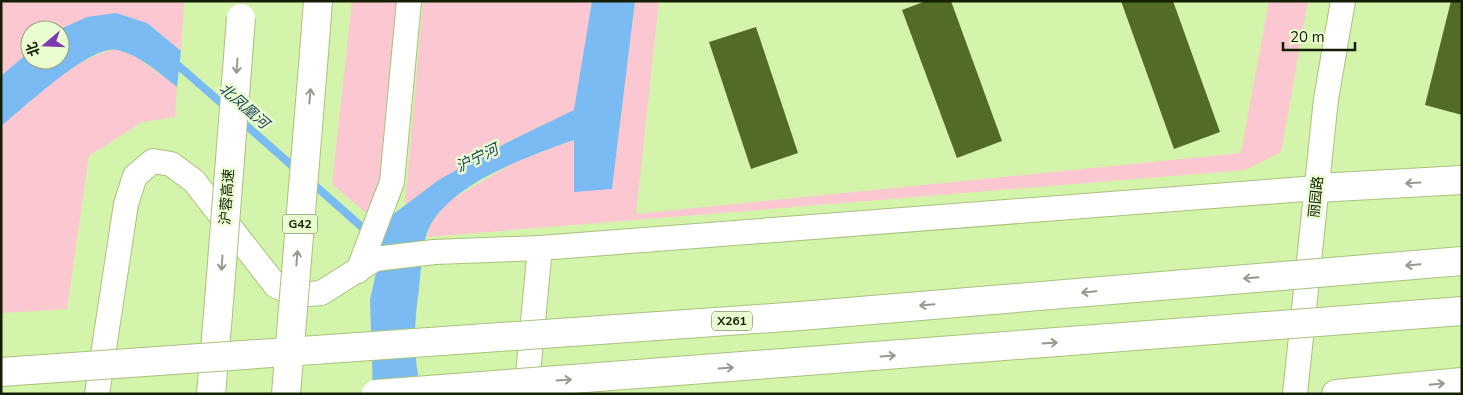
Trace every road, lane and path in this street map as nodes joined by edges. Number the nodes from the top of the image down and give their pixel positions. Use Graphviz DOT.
graph roads {
  1 [pos="318,1"];
  2 [pos="409,1"];
  3 [pos="1343,1"];
  4 [pos="242,9"];
  5 [pos="1462,180"];
  6 [pos="1316,188"];
  7 [pos="540,248"];
  8 [pos="366,260"];
  9 [pos="1462,261"];
  10 [pos="1462,311"];
  11 [pos="1,372"];
  12 [pos="1462,382"];
  13 [pos="97,394"];
  14 [pos="211,394"];
  15 [pos="286,394"];
  16 [pos="376,394"];
  17 [pos="526,394"];
  18 [pos="1295,394"];
  19 [pos="1336,394"];
  15 -- 1 [label="main road, G42, one-way, bridge"];
  2 -- 8 [label="street"];
  3 -- 6 [label="street, 丽园路"];
  4 -- 14 [label="main road, 沪蓉高速, one-way, bridge"];
  5 -- 6 [label="main road, one-way"];
  6 -- 7 [label="street"];
  6 -- 18 [label="street, 丽园路"];
  7 -- 8 [label="street"];
  7 -- 17 [label="street"];
  8 -- 13 [label="street"];
  9 -- 11 [label="main road, X261, one-way, bridge"];
  16 -- 10 [label="main road, one-way, bridge"];
  19 -- 12 [label="main road, one-way"];
}
